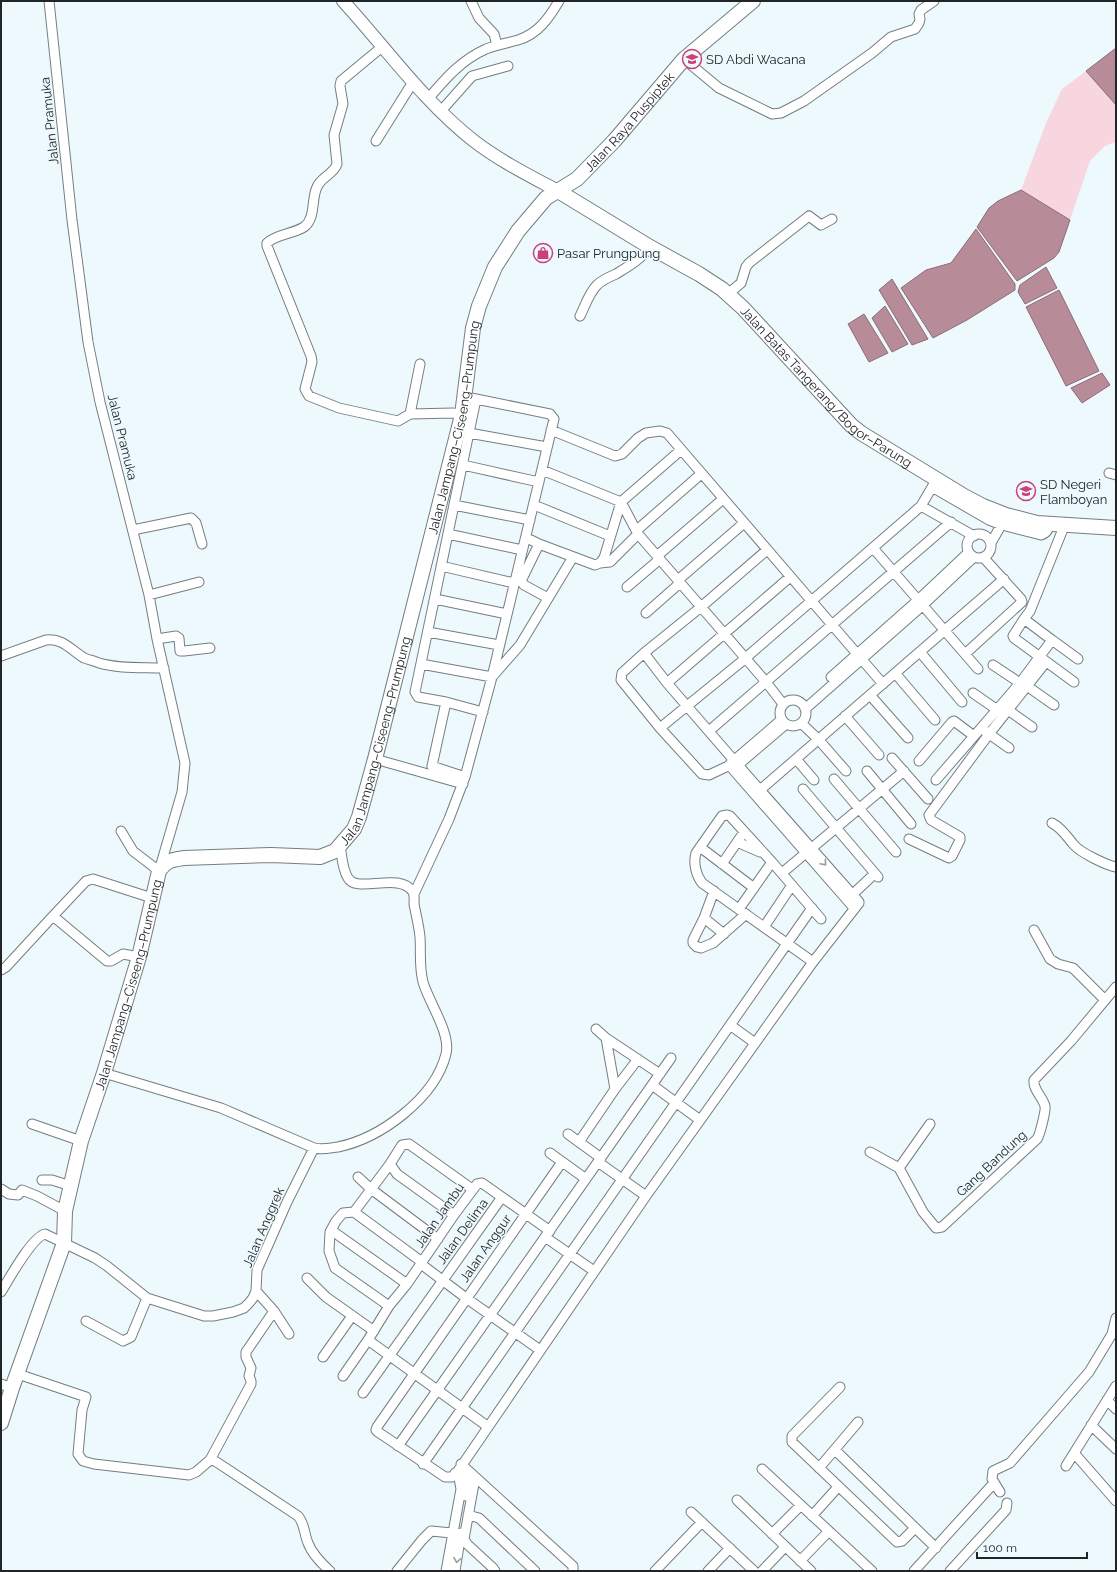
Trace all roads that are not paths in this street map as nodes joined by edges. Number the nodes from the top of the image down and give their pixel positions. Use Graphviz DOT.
graph roads {
  1 [pos="49,1"];
  2 [pos="471,1"];
  3 [pos="559,1"];
  4 [pos="753,1"];
  5 [pos="934,1"];
  6 [pos="349,3"];
  7 [pos="497,45"];
  8 [pos="382,47"];
  9 [pos="684,59"];
  10 [pos="508,66"];
  11 [pos="414,82"];
  12 [pos="428,99"];
  13 [pos="441,111"];
  14 [pos="376,141"];
  15 [pos="558,191"];
  16 [pos="832,219"];
  17 [pos="650,247"];
  18 [pos="728,294"];
  19 [pos="580,316"];
  20 [pos="420,364"];
  21 [pos="471,397"];
  22 [pos="410,414"];
  23 [pos="462,415"];
  24 [pos="551,430"];
  25 [pos="469,433"];
  26 [pos="547,447"];
  27 [pos="680,450"];
  28 [pos="463,465"];
  29 [pos="542,470"];
  30 [pos="701,474"];
  31 [pos="539,482"];
  32 [pos="934,483"];
  33 [pos="723,499"];
  34 [pos="620,502"];
  35 [pos="454,505"];
  36 [pos="921,506"];
  37 [pos="539,507"];
  38 [pos="991,515"];
  39 [pos="530,520"];
  40 [pos="1004,520"];
  41 [pos="951,522"];
  42 [pos="744,523"];
  43 [pos="1065,524"];
  44 [pos="1116,528"];
  45 [pos="133,530"];
  46 [pos="637,532"];
  47 [pos="448,534"];
  48 [pos="977,535"];
  49 [pos="610,536"];
  50 [pos="990,543"];
  51 [pos="202,544"];
  52 [pos="873,548"];
  53 [pos="522,550"];
  54 [pos="767,550"];
  55 [pos="975,555"];
  56 [pos="573,557"];
  57 [pos="658,557"];
  58 [pos="600,563"];
  59 [pos="441,566"];
  60 [pos="894,572"];
  61 [pos="790,577"];
  62 [pos="1004,579"];
  63 [pos="199,582"];
  64 [pos="679,582"];
  65 [pos="514,583"];
  66 [pos="627,587"];
  67 [pos="149,595"];
  68 [pos="548,598"];
  69 [pos="434,599"];
  70 [pos="811,601"];
  71 [pos="920,602"];
  72 [pos="702,607"];
  73 [pos="646,613"];
  74 [pos="507,614"];
  75 [pos="1024,619"];
  76 [pos="832,625"];
  77 [pos="944,630"];
  78 [pos="428,632"];
  79 [pos="724,634"];
  80 [pos="157,639"];
  81 [pos="1052,640"];
  82 [pos="499,645"];
  83 [pos="210,648"];
  84 [pos="920,652"];
  85 [pos="644,653"];
  86 [pos="965,654"];
  87 [pos="1,656"];
  88 [pos="859,657"];
  89 [pos="745,658"];
  90 [pos="1078,659"];
  91 [pos="1042,660"];
  92 [pos="421,664"];
  93 [pos="993,665"];
  94 [pos="164,668"];
  95 [pos="978,669"];
  96 [pos="895,673"];
  97 [pos="492,677"];
  98 [pos="766,682"];
  99 [pos="1074,682"];
  100 [pos="667,683"];
  101 [pos="883,684"];
  102 [pos="1023,684"];
  103 [pos="973,694"];
  104 [pos="870,695"];
  105 [pos="446,702"];
  106 [pos="962,702"];
  107 [pos="783,704"];
  108 [pos="1054,705"];
  109 [pos="687,706"];
  110 [pos="803,706"];
  111 [pos="996,709"];
  112 [pos="1008,710"];
  113 [pos="483,712"];
  114 [pos="845,716"];
  115 [pos="936,720"];
  116 [pos="784,722"];
  117 [pos="801,723"];
  118 [pos="1032,727"];
  119 [pos="660,728"];
  120 [pos="981,728"];
  121 [pos="709,732"];
  122 [pos="989,734"];
  123 [pos="974,736"];
  124 [pos="908,738"];
  125 [pos="818,739"];
  126 [pos="1009,748"];
  127 [pos="879,755"];
  128 [pos="892,758"];
  129 [pos="376,759"];
  130 [pos="796,759"];
  131 [pos="919,761"];
  132 [pos="732,765"];
  133 [pos="846,771"];
  134 [pos="867,771"];
  135 [pos="904,771"];
  136 [pos="834,779"];
  137 [pos="464,780"];
  138 [pos="814,780"];
  139 [pos="936,780"];
  140 [pos="882,789"];
  141 [pos="760,790"];
  142 [pos="803,790"];
  143 [pos="928,799"];
  144 [pos="859,809"];
  145 [pos="1052,823"];
  146 [pos="911,824"];
  147 [pos="836,828"];
  148 [pos="121,832"];
  149 [pos="744,832"];
  150 [pos="909,839"];
  151 [pos="737,842"];
  152 [pos="340,846"];
  153 [pos="700,847"];
  154 [pos="809,851"];
  155 [pos="896,852"];
  156 [pos="765,854"];
  157 [pos="772,862"];
  158 [pos="722,864"];
  159 [pos="1116,867"];
  160 [pos="158,871"];
  161 [pos="782,873"];
  162 [pos="792,885"];
  163 [pos="754,888"];
  164 [pos="714,891"];
  165 [pos="414,894"];
  166 [pos="853,894"];
  167 [pos="152,898"];
  168 [pos="812,908"];
  169 [pos="854,908"];
  170 [pos="743,912"];
  171 [pos="53,916"];
  172 [pos="704,918"];
  173 [pos="821,919"];
  174 [pos="764,927"];
  175 [pos="1034,930"];
  176 [pos="724,934"];
  177 [pos="788,943"];
  178 [pos="139,957"];
  179 [pos="814,962"];
  180 [pos="1,970"];
  181 [pos="1116,987"];
  182 [pos="1106,1000"];
  183 [pos="730,1025"];
  184 [pos="596,1029"];
  185 [pos="606,1038"];
  186 [pos="755,1043"];
  187 [pos="638,1058"];
  188 [pos="671,1058"];
  189 [pos="104,1073"];
  190 [pos="660,1074"];
  191 [pos="652,1085"];
  192 [pos="615,1088"];
  193 [pos="676,1103"];
  194 [pos="700,1120"];
  195 [pos="32,1124"];
  196 [pos="930,1124"];
  197 [pos="568,1134"];
  198 [pos="81,1141"];
  199 [pos="579,1142"];
  200 [pos="314,1148"];
  201 [pos="870,1152"];
  202 [pos="550,1154"];
  203 [pos="599,1160"];
  204 [pos="562,1162"];
  205 [pos="390,1164"];
  206 [pos="899,1168"];
  207 [pos="358,1177"];
  208 [pos="586,1179"];
  209 [pos="42,1180"];
  210 [pos="622,1180"];
  211 [pos="71,1186"];
  212 [pos="1,1189"];
  213 [pos="371,1189"];
  214 [pos="472,1190"];
  215 [pos="646,1196"];
  216 [pos="502,1197"];
  217 [pos="65,1211"];
  218 [pos="354,1212"];
  219 [pos="525,1214"];
  220 [pos="454,1215"];
  221 [pos="331,1230"];
  222 [pos="547,1234"];
  223 [pos="438,1239"];
  224 [pos="64,1243"];
  225 [pos="570,1254"];
  226 [pos="421,1263"];
  227 [pos="594,1271"];
  228 [pos="307,1278"];
  229 [pos="443,1280"];
  230 [pos="407,1284"];
  231 [pos="256,1291"];
  232 [pos="1,1292"];
  233 [pos="147,1298"];
  234 [pos="466,1298"];
  235 [pos="389,1306"];
  236 [pos="274,1311"];
  237 [pos="490,1315"];
  238 [pos="352,1316"];
  239 [pos="1116,1318"];
  240 [pos="86,1321"];
  241 [pos="374,1331"];
  242 [pos="515,1332"];
  243 [pos="289,1334"];
  244 [pos="368,1340"];
  245 [pos="540,1350"];
  246 [pos="390,1356"];
  247 [pos="323,1357"];
  248 [pos="414,1373"];
  249 [pos="18,1374"];
  250 [pos="343,1376"];
  251 [pos="7,1386"];
  252 [pos="1116,1386"];
  253 [pos="840,1387"];
  254 [pos="438,1390"];
  255 [pos="363,1393"];
  256 [pos="1107,1400"];
  257 [pos="463,1407"];
  258 [pos="1116,1409"];
  259 [pos="858,1422"];
  260 [pos="1,1423"];
  261 [pos="1091,1425"];
  262 [pos="487,1426"];
  263 [pos="398,1446"];
  264 [pos="1116,1449"];
  265 [pos="835,1450"];
  266 [pos="1074,1453"];
  267 [pos="210,1460"];
  268 [pos="423,1464"];
  269 [pos="1066,1466"];
  270 [pos="819,1468"];
  271 [pos="458,1469"];
  272 [pos="762,1469"];
  273 [pos="475,1478"];
  274 [pos="994,1483"];
  275 [pos="838,1486"];
  276 [pos="1000,1492"];
  277 [pos="737,1500"];
  278 [pos="1116,1501"];
  279 [pos="1007,1503"];
  280 [pos="801,1505"];
  281 [pos="691,1512"];
  282 [pos="468,1515"];
  283 [pos="812,1516"];
  284 [pos="702,1522"];
  285 [pos="915,1528"];
  286 [pos="829,1531"];
  287 [pos="772,1534"];
  288 [pos="459,1536"];
  289 [pos="785,1547"];
  290 [pos="730,1548"];
  291 [pos="936,1548"];
  292 [pos="800,1560"];
  293 [pos="330,1571"];
  294 [pos="397,1571"];
  295 [pos="446,1571"];
  296 [pos="455,1571"];
  297 [pos="495,1571"];
  298 [pos="535,1571"];
  299 [pos="573,1571"];
  300 [pos="655,1571"];
  301 [pos="708,1571"];
  302 [pos="754,1571"];
  303 [pos="762,1571"];
  304 [pos="811,1571"];
  305 [pos="872,1571"];
  306 [pos="914,1571"];
  307 [pos="950,1571"];
  1 -- 45 [label="street, Jalan Pramuka"];
  2 -- 7 [label="street"];
  3 -- 7 [label="street"];
  4 -- 9 [label="main road, Jalan Raya Puspiptek"];
  5 -- 9 [label="street"];
  6 -- 8 [label="main road"];
  7 -- 12 [label="street"];
  8 -- 11 [label="main road"];
  8 -- 22 [label="street"];
  9 -- 15 [label="main road, Jalan Raya Puspiptek"];
  10 -- 13 [label="street"];
  11 -- 12 [label="main road"];
  11 -- 14 [label="street"];
  12 -- 13 [label="main road"];
  13 -- 15 [label="main road"];
  15 -- 17 [label="main road, Jalan Batas Tangerang/Bogor–Parung"];
  15 -- 21 [label="main road, Jalan Jampang–Ciseeng–Prumpung"];
  16 -- 18 [label="street"];
  17 -- 18 [label="main road, Jalan Batas Tangerang/Bogor–Parung"];
  17 -- 19 [label="street"];
  18 -- 32 [label="main road, Jalan Batas Tangerang/Bogor–Parung"];
  20 -- 22 [label="street"];
  21 -- 23 [label="main road, Jalan Jampang–Ciseeng–Prumpung"];
  21 -- 24 [label="street"];
  21 -- 25 [label="street"];
  22 -- 23 [label="street"];
  23 -- 129 [label="main road, Jalan Jampang–Ciseeng–Prumpung"];
  24 -- 26 [label="street"];
  24 -- 27 [label="street"];
  25 -- 26 [label="street"];
  25 -- 28 [label="street"];
  26 -- 29 [label="street"];
  27 -- 30 [label="street"];
  27 -- 34 [label="street"];
  28 -- 31 [label="street"];
  28 -- 35 [label="street"];
  29 -- 31 [label="street"];
  29 -- 34 [label="street"];
  30 -- 33 [label="street"];
  30 -- 46 [label="street"];
  31 -- 39 [label="street"];
  32 -- 36 [label="street"];
  32 -- 38 [label="main road, Jalan Batas Tangerang/Bogor–Parung"];
  33 -- 42 [label="street"];
  33 -- 57 [label="street"];
  34 -- 46 [label="street"];
  34 -- 49 [label="street"];
  35 -- 39 [label="street"];
  35 -- 47 [label="street"];
  36 -- 41 [label="street"];
  36 -- 52 [label="street"];
  37 -- 49 [label="street"];
  38 -- 40 [label="main road, Jalan Batas Tangerang/Bogor–Parung"];
  38 -- 48 [label="street"];
  39 -- 53 [label="street"];
  40 -- 43 [label="main road, Jalan Batas Tangerang/Bogor–Parung"];
  40 -- 50 [label="street"];
  41 -- 48 [label="street"];
  41 -- 60 [label="street"];
  42 -- 54 [label="street"];
  42 -- 64 [label="street"];
  43 -- 44 [label="main road, Jalan Batas Tangerang/Bogor–Parung"];
  43 -- 75 [label="street"];
  45 -- 51 [label="street"];
  45 -- 67 [label="street, Jalan Pramuka"];
  46 -- 57 [label="street"];
  46 -- 58 [label="street"];
  47 -- 53 [label="street"];
  47 -- 59 [label="street"];
  48 -- 50 [label="street"];
  48 -- 55 [label="street"];
  49 -- 58 [label="street"];
  50 -- 55 [label="street"];
  52 -- 60 [label="street"];
  52 -- 70 [label="street"];
  53 -- 65 [label="street"];
  54 -- 61 [label="street"];
  54 -- 72 [label="street"];
  55 -- 62 [label="street"];
  55 -- 71 [label="street"];
  56 -- 58 [label="street"];
  56 -- 68 [label="street"];
  56 -- 68 [label="street"];
  57 -- 64 [label="street"];
  57 -- 66 [label="street"];
  59 -- 65 [label="street"];
  59 -- 69 [label="street"];
  60 -- 71 [label="street"];
  60 -- 76 [label="street"];
  61 -- 70 [label="street"];
  61 -- 79 [label="street"];
  62 -- 77 [label="street"];
  62 -- 86 [label="street"];
  63 -- 67 [label="street"];
  64 -- 72 [label="street"];
  64 -- 73 [label="street"];
  65 -- 74 [label="street"];
  67 -- 80 [label="street, Jalan Pramuka"];
  68 -- 97 [label="street"];
  69 -- 74 [label="street"];
  69 -- 78 [label="street"];
  70 -- 76 [label="street"];
  70 -- 89 [label="street"];
  71 -- 77 [label="street"];
  71 -- 88 [label="street"];
  72 -- 79 [label="street"];
  72 -- 85 [label="street"];
  74 -- 82 [label="street"];
  75 -- 81 [label="street"];
  75 -- 91 [label="street"];
  76 -- 88 [label="street"];
  76 -- 98 [label="street"];
  77 -- 84 [label="street"];
  77 -- 86 [label="street"];
  78 -- 82 [label="street"];
  78 -- 92 [label="street"];
  79 -- 89 [label="street"];
  79 -- 100 [label="street"];
  80 -- 83 [label="street"];
  80 -- 94 [label="street, Jalan Pramuka"];
  81 -- 90 [label="street"];
  81 -- 91 [label="street"];
  82 -- 97 [label="street"];
  84 -- 96 [label="street"];
  84 -- 106 [label="street"];
  85 -- 100 [label="street"];
  85 -- 119 [label="street"];
  86 -- 95 [label="street"];
  87 -- 94 [label="street"];
  88 -- 101 [label="street"];
  88 -- 110 [label="street"];
  89 -- 98 [label="street"];
  89 -- 109 [label="street"];
  91 -- 99 [label="street"];
  91 -- 102 [label="street"];
  92 -- 97 [label="street"];
  92 -- 105 [label="street"];
  93 -- 102 [label="street"];
  94 -- 160 [label="street, Jalan Pramuka"];
  96 -- 101 [label="street"];
  96 -- 115 [label="street"];
  97 -- 113 [label="street"];
  98 -- 107 [label="street"];
  98 -- 121 [label="street"];
  100 -- 109 [label="street"];
  101 -- 104 [label="street"];
  102 -- 108 [label="street"];
  102 -- 111 [label="street"];
  102 -- 112 [label="street"];
  103 -- 111 [label="street"];
  104 -- 114 [label="street"];
  104 -- 124 [label="street"];
  105 -- 113 [label="street"];
  105 -- 137 [label="street"];
  107 -- 110 [label="street"];
  107 -- 116 [label="street"];
  109 -- 119 [label="street"];
  109 -- 121 [label="street"];
  110 -- 117 [label="street"];
  111 -- 120 [label="street"];
  112 -- 118 [label="street"];
  112 -- 122 [label="street"];
  113 -- 137 [label="street"];
  114 -- 125 [label="street"];
  114 -- 127 [label="street"];
  116 -- 117 [label="street"];
  116 -- 132 [label="street"];
  117 -- 125 [label="street"];
  119 -- 132 [label="street"];
  120 -- 122 [label="street"];
  120 -- 123 [label="street"];
  121 -- 132 [label="street"];
  122 -- 126 [label="street"];
  122 -- 150 [label="street"];
  123 -- 131 [label="street"];
  123 -- 139 [label="street"];
  125 -- 130 [label="street"];
  125 -- 133 [label="street"];
  128 -- 135 [label="street"];
  129 -- 137 [label="street"];
  129 -- 152 [label="main road, Jalan Jampang–Ciseeng–Prumpung"];
  130 -- 138 [label="street"];
  130 -- 141 [label="street"];
  132 -- 141 [label="street"];
  132 -- 154 [label="street"];
  134 -- 140 [label="street"];
  135 -- 140 [label="street"];
  135 -- 143 [label="street"];
  136 -- 144 [label="street"];
  137 -- 165 [label="street"];
  140 -- 144 [label="street"];
  140 -- 146 [label="street"];
  141 -- 154 [label="street"];
  142 -- 147 [label="street"];
  144 -- 147 [label="street"];
  144 -- 155 [label="street"];
  145 -- 159 [label="street"];
  147 -- 154 [label="street"];
  147 -- 166 [label="street"];
  148 -- 160 [label="street"];
  149 -- 151 [label="street"];
  149 -- 153 [label="street"];
  149 -- 156 [label="street"];
  151 -- 156 [label="street"];
  151 -- 158 [label="street"];
  152 -- 160 [label="main road, Jalan Jampang–Ciseeng–Prumpung"];
  152 -- 165 [label="street"];
  153 -- 158 [label="street"];
  153 -- 164 [label="street"];
  154 -- 161 [label="street"];
  154 -- 166 [label="street, one-way"];
  154 -- 169 [label="street"];
  156 -- 157 [label="street"];
  157 -- 161 [label="street"];
  157 -- 163 [label="street"];
  158 -- 163 [label="street"];
  160 -- 167 [label="main road, Jalan Jampang–Ciseeng–Prumpung"];
  161 -- 162 [label="street"];
  162 -- 168 [label="street"];
  162 -- 174 [label="street"];
  163 -- 170 [label="street"];
  164 -- 170 [label="street"];
  164 -- 172 [label="street"];
  165 -- 200 [label="street"];
  166 -- 169 [label="street"];
  167 -- 171 [label="street"];
  167 -- 178 [label="main road, Jalan Jampang–Ciseeng–Prumpung"];
  168 -- 173 [label="street"];
  168 -- 177 [label="street"];
  169 -- 179 [label="street"];
  170 -- 174 [label="street"];
  170 -- 176 [label="street"];
  171 -- 178 [label="street"];
  171 -- 180 [label="street"];
  172 -- 176 [label="street"];
  172 -- 176 [label="street"];
  174 -- 177 [label="street"];
  175 -- 182 [label="street"];
  177 -- 179 [label="street"];
  177 -- 183 [label="street"];
  178 -- 189 [label="main road, Jalan Jampang–Ciseeng–Prumpung"];
  179 -- 186 [label="street"];
  181 -- 182 [label="street, Gang Bandung"];
  182 -- 206 [label="street, Gang Bandung"];
  183 -- 186 [label="street"];
  183 -- 193 [label="street"];
  184 -- 185 [label="street"];
  185 -- 187 [label="street"];
  185 -- 192 [label="street"];
  186 -- 194 [label="street"];
  187 -- 190 [label="street"];
  187 -- 192 [label="street"];
  188 -- 190 [label="street"];
  189 -- 198 [label="main road, Jalan Jampang–Ciseeng–Prumpung"];
  189 -- 200 [label="street"];
  190 -- 191 [label="street"];
  191 -- 193 [label="street"];
  191 -- 203 [label="street"];
  192 -- 199 [label="street"];
  193 -- 194 [label="street"];
  193 -- 210 [label="street"];
  194 -- 215 [label="street"];
  195 -- 198 [label="street"];
  196 -- 206 [label="street"];
  197 -- 199 [label="street"];
  198 -- 211 [label="main road, Jalan Jampang–Ciseeng–Prumpung"];
  199 -- 203 [label="street"];
  200 -- 231 [label="street, Jalan Anggrek"];
  201 -- 206 [label="street"];
  202 -- 204 [label="street"];
  203 -- 208 [label="street"];
  203 -- 210 [label="street"];
  204 -- 208 [label="street"];
  204 -- 219 [label="street, Jalan Anggur"];
  205 -- 213 [label="street"];
  205 -- 214 [label="street"];
  205 -- 220 [label="street"];
  207 -- 213 [label="street"];
  208 -- 222 [label="street"];
  209 -- 211 [label="street"];
  210 -- 215 [label="street"];
  210 -- 225 [label="street"];
  211 -- 217 [label="main road, Jalan Jampang–Ciseeng–Prumpung"];
  212 -- 217 [label="street"];
  213 -- 218 [label="street"];
  213 -- 223 [label="street"];
  214 -- 216 [label="street, Jalan Jambu"];
  214 -- 220 [label="street, Jalan Jambu"];
  215 -- 227 [label="street"];
  216 -- 219 [label="street"];
  216 -- 229 [label="street, Jalan Delima"];
  217 -- 224 [label="main road, Jalan Jampang–Ciseeng–Prumpung"];
  218 -- 221 [label="street"];
  218 -- 226 [label="street"];
  219 -- 222 [label="street"];
  219 -- 234 [label="street, Jalan Anggur"];
  220 -- 223 [label="street, Jalan Jambu"];
  221 -- 230 [label="street"];
  221 -- 235 [label="street"];
  222 -- 225 [label="street"];
  222 -- 237 [label="street"];
  223 -- 226 [label="street, Jalan Jambu"];
  224 -- 232 [label="street"];
  224 -- 233 [label="street"];
  224 -- 249 [label="main road, Jalan Jampang–Ciseeng–Prumpung"];
  225 -- 227 [label="street"];
  225 -- 242 [label="street"];
  226 -- 229 [label="street"];
  226 -- 230 [label="street, Jalan Jambu"];
  227 -- 245 [label="street"];
  228 -- 238 [label="street"];
  229 -- 234 [label="street"];
  229 -- 246 [label="street, Jalan Delima"];
  230 -- 235 [label="street, Jalan Jambu"];
  231 -- 233 [label="street"];
  231 -- 236 [label="street"];
  233 -- 240 [label="street"];
  234 -- 237 [label="street"];
  234 -- 248 [label="street, Jalan Anggur"];
  235 -- 241 [label="street, Jalan Jambu"];
  236 -- 243 [label="street"];
  236 -- 267 [label="street"];
  237 -- 242 [label="street"];
  237 -- 254 [label="street"];
  238 -- 241 [label="street"];
  238 -- 247 [label="street"];
  239 -- 274 [label="street"];
  241 -- 244 [label="street, Jalan Jambu"];
  242 -- 245 [label="street"];
  242 -- 257 [label="street"];
  244 -- 246 [label="street"];
  244 -- 250 [label="street, Jalan Jambu"];
  245 -- 262 [label="street"];
  246 -- 248 [label="street"];
  246 -- 255 [label="street, Jalan Delima"];
  248 -- 254 [label="street"];
  248 -- 263 [label="street, Jalan Anggur"];
  249 -- 251 [label="main road, Jalan Jampang–Ciseeng–Prumpung"];
  249 -- 267 [label="street"];
  251 -- 260 [label="main road, Jalan Jampang–Ciseeng–Prumpung"];
  252 -- 256 [label="street"];
  253 -- 270 [label="street"];
  254 -- 257 [label="street"];
  254 -- 263 [label="street"];
  256 -- 258 [label="street"];
  256 -- 261 [label="street"];
  257 -- 262 [label="street"];
  257 -- 268 [label="street"];
  259 -- 265 [label="street"];
  261 -- 264 [label="street"];
  261 -- 266 [label="street"];
  262 -- 271 [label="street"];
  263 -- 268 [label="street"];
  265 -- 270 [label="street"];
  265 -- 285 [label="street"];
  266 -- 269 [label="street"];
  266 -- 278 [label="street"];
  267 -- 293 [label="street"];
  268 -- 271 [label="street"];
  270 -- 275 [label="street"];
  271 -- 273 [label="street"];
  271 -- 288 [label="street"];
  272 -- 280 [label="street"];
  273 -- 282 [label="street"];
  273 -- 299 [label="street"];
  274 -- 276 [label="street"];
  274 -- 291 [label="street"];
  275 -- 283 [label="street"];
  275 -- 285 [label="street"];
  277 -- 287 [label="street"];
  279 -- 307 [label="street"];
  280 -- 283 [label="street"];
  280 -- 287 [label="street"];
  281 -- 284 [label="street"];
  282 -- 288 [label="street"];
  282 -- 298 [label="street"];
  283 -- 286 [label="street"];
  284 -- 290 [label="street"];
  284 -- 300 [label="street"];
  285 -- 291 [label="street"];
  286 -- 292 [label="street"];
  286 -- 305 [label="street"];
  287 -- 289 [label="street"];
  288 -- 294 [label="street"];
  288 -- 295 [label="street"];
  288 -- 296 [label="street, one-way"];
  288 -- 297 [label="street"];
  289 -- 292 [label="street"];
  289 -- 303 [label="street"];
  290 -- 301 [label="street"];
  290 -- 302 [label="street"];
  291 -- 306 [label="street"];
  292 -- 304 [label="street"];
}
